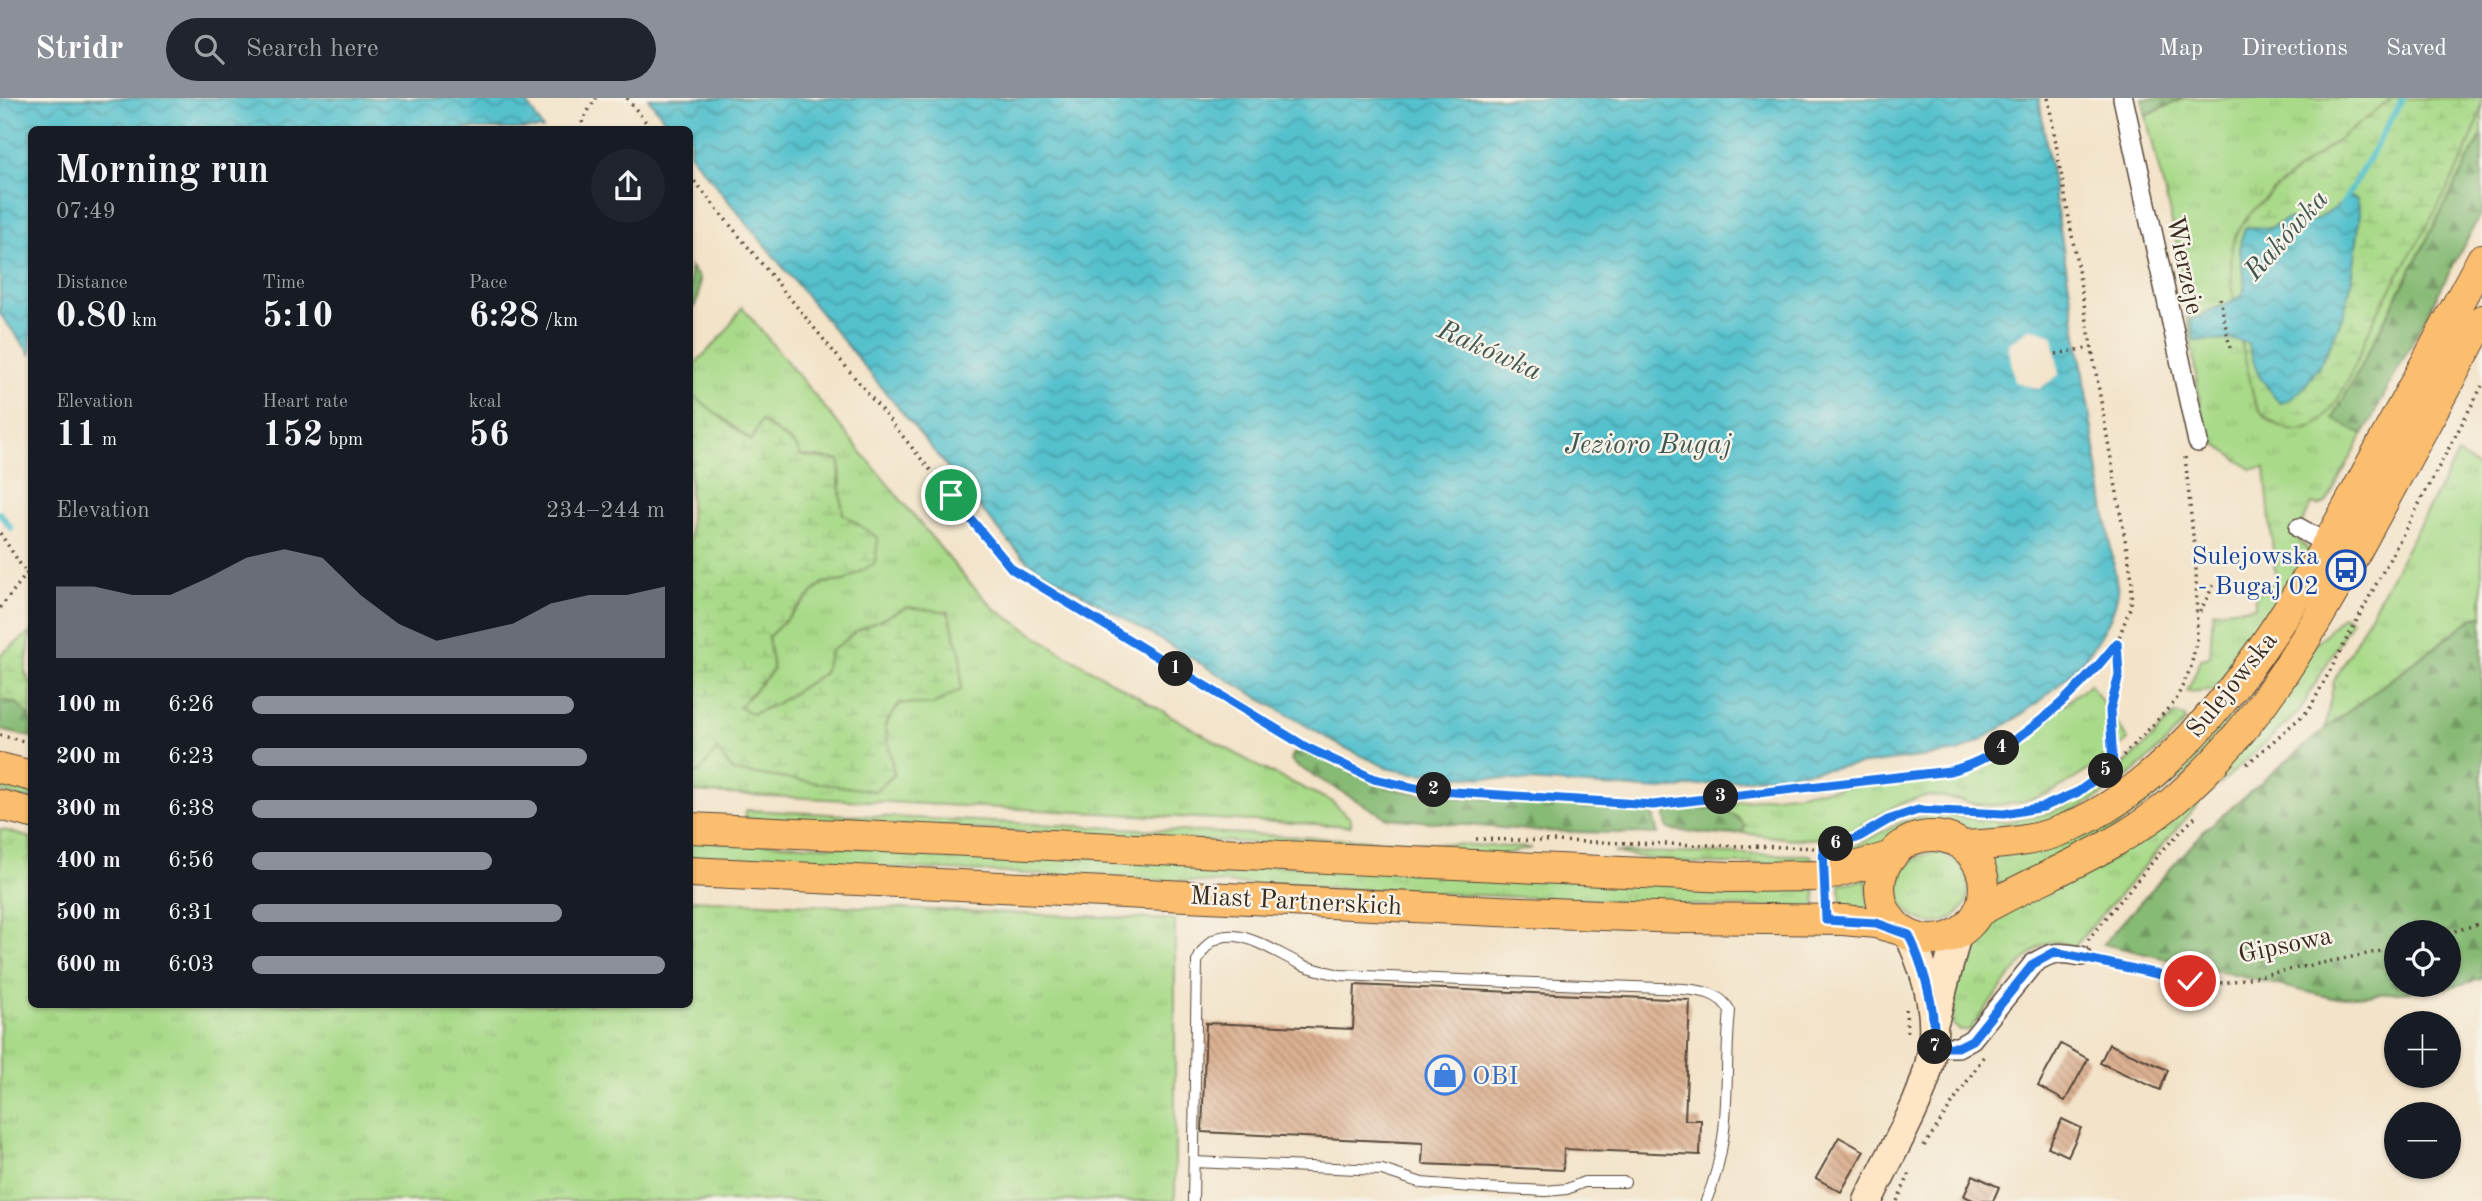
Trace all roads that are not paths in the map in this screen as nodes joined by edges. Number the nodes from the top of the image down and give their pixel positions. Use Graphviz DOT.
graph roads {
  1 [pos="2123,98"];
  2 [pos="2482,259"];
  3 [pos="2482,320"];
  4 [pos="2198,442"];
  5 [pos="2299,528"];
  6 [pos="2327,544"];
  7 [pos="0,768"];
  8 [pos="28,775"];
  9 [pos="0,806"];
  10 [pos="28,812"];
  11 [pos="693,828"];
  12 [pos="1963,846"];
  13 [pos="1892,856"];
  14 [pos="693,872"];
  15 [pos="1978,912"];
  16 [pos="1905,932"];
  17 [pos="1957,934"];
  18 [pos="2081,956"];
  19 [pos="1935,1019"];
  20 [pos="1935,1047"];
  21 [pos="1194,1162"];
  22 [pos="1625,1182"];
  23 [pos="1193,1201"];
  24 [pos="1706,1201"];
  25 [pos="1868,1201"];
  1 -- 4 [label="street, Wierzeje"];
  2 -- 6 [label="main road, Sulejowska"];
  3 -- 15 [label="main road, Sulejowska"];
  5 -- 6 [label="street"];
  6 -- 12 [label="main road, Sulejowska"];
  7 -- 8 [label="main road"];
  9 -- 10 [label="main road"];
  11 -- 13 [label="main road, Miast Partnerskich"];
  12 -- 13 [label="main road"];
  12 -- 15 [label="main road"];
  13 -- 16 [label="main road"];
  14 -- 16 [label="main road, Miast Partnerskich"];
  15 -- 17 [label="main road"];
  16 -- 17 [label="main road"];
  16 -- 19 [label="main road"];
  17 -- 19 [label="main road"];
  18 -- 20 [label="street"];
  19 -- 20 [label="main road"];
  20 -- 25 [label="main road"];
  21 -- 22 [label="lane"];
  21 -- 23 [label="lane"];
  21 -- 24 [label="lane"];
}
